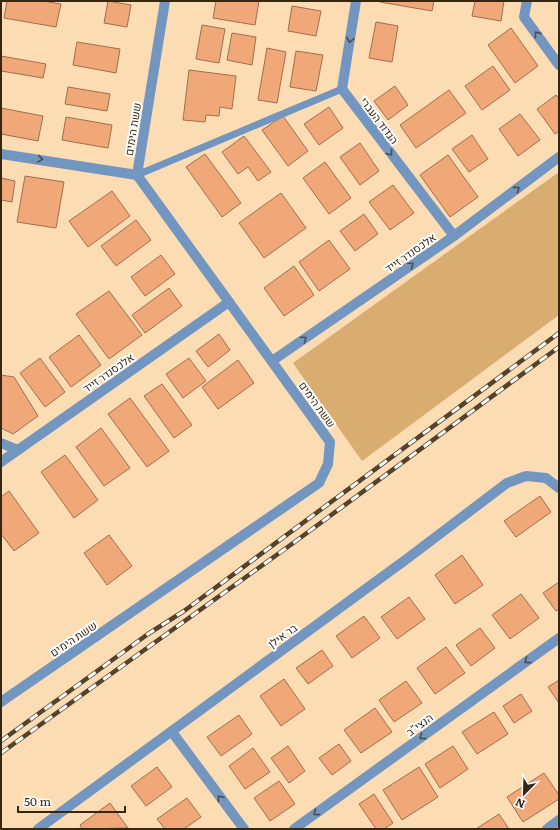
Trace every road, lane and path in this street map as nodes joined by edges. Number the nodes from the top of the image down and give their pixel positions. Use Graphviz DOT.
graph roads {
  1 [pos="165,1"];
  2 [pos="356,1"];
  3 [pos="527,1"];
  4 [pos="559,65"];
  5 [pos="342,89"];
  6 [pos="1,154"];
  7 [pos="559,157"];
  8 [pos="137,175"];
  9 [pos="454,236"];
  10 [pos="229,302"];
  11 [pos="272,361"];
  12 [pos="1,443"];
  13 [pos="18,450"];
  14 [pos="1,462"];
  15 [pos="559,488"];
  16 [pos="559,638"];
  17 [pos="1,702"];
  18 [pos="172,732"];
  19 [pos="559,820"];
  20 [pos="38,829"];
  21 [pos="244,829"];
  22 [pos="294,829"];
  23 [pos="547,829"];
  1 -- 8 [label="street, ששת הימים"];
  2 -- 5 [label="street, one-way"];
  4 -- 3 [label="street, one-way"];
  5 -- 8 [label="lane"];
  5 -- 9 [label="street, הגדוד העברי, one-way"];
  6 -- 8 [label="street, one-way"];
  9 -- 7 [label="street, אלכסנדר זייד, one-way"];
  8 -- 10 [label="street, ששת הימים"];
  11 -- 9 [label="street, אלכסנדר זייד, one-way"];
  10 -- 11 [label="street, ששת הימים"];
  10 -- 13 [label="street, אלכסנדר זייד"];
  11 -- 17 [label="street, ששת הימים"];
  12 -- 13 [label="street"];
  13 -- 14 [label="street, אלכסנדר זייד"];
  15 -- 18 [label="street, בר אילן"];
  16 -- 22 [label="street, הנצי\"ב, one-way"];
  18 -- 20 [label="street, בר אילן"];
  21 -- 18 [label="street, one-way"];
  19 -- 23 [label="street"];
}
